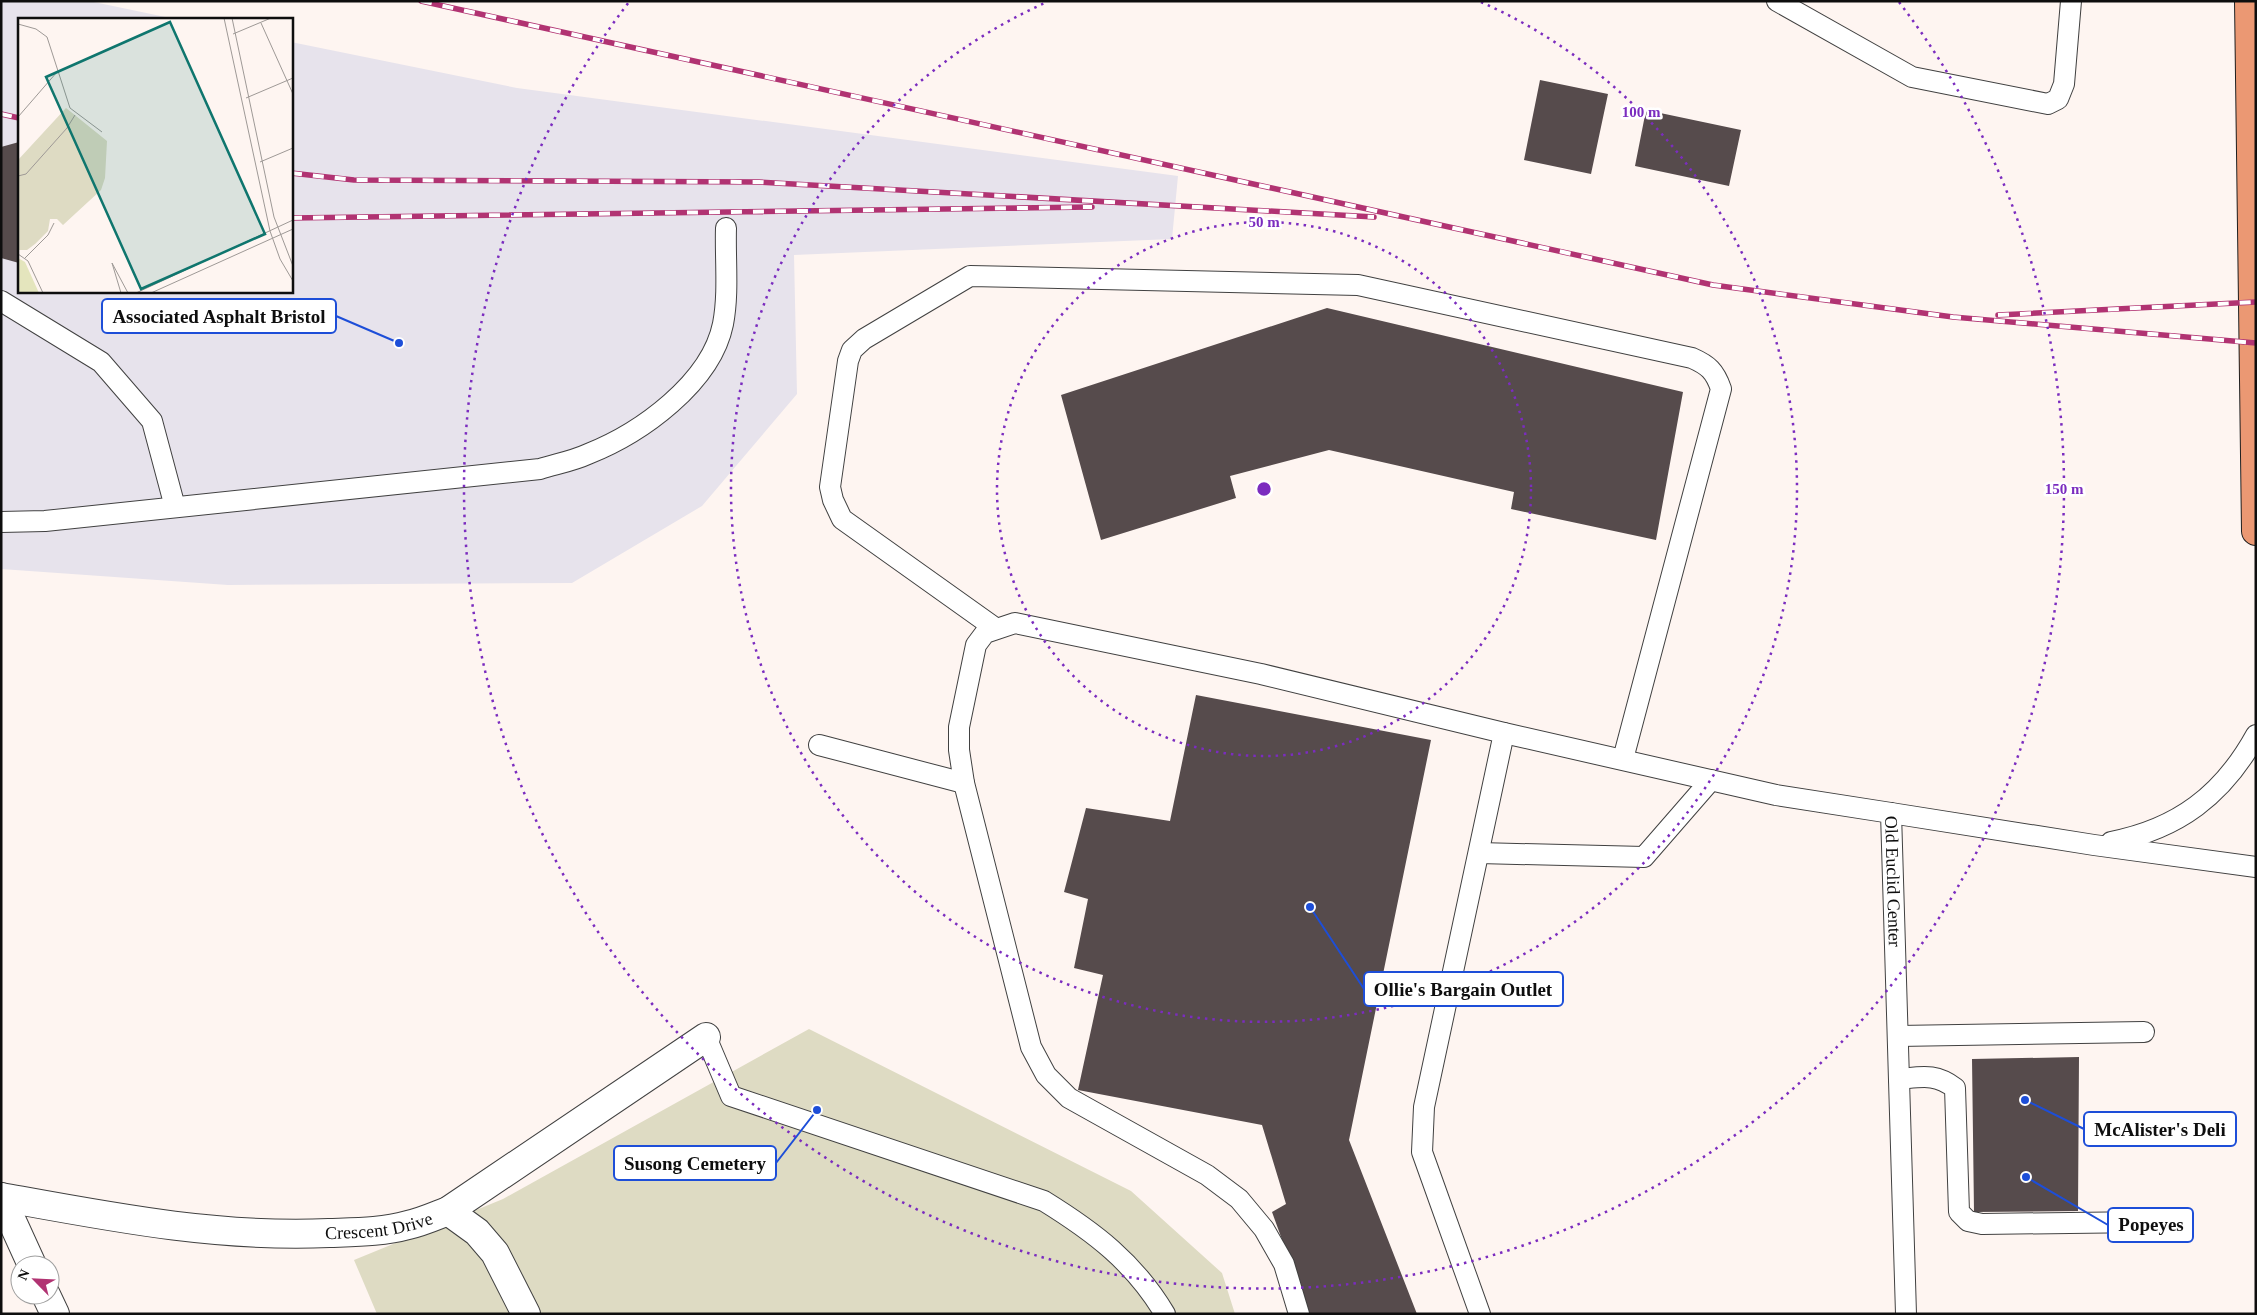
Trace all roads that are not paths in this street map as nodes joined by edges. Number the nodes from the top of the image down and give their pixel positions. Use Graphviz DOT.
graph roads {
  1 [pos="1777,1"];
  2 [pos="2071,1"];
  3 [pos="2249,1"];
  4 [pos="726,228"];
  5 [pos="1,301"];
  6 [pos="175,507"];
  7 [pos="1,522"];
  8 [pos="2256,531"];
  9 [pos="995,628"];
  10 [pos="1504,733"];
  11 [pos="2256,735"];
  12 [pos="819,745"];
  13 [pos="1623,759"];
  14 [pos="1711,780"];
  15 [pos="964,783"];
  16 [pos="1891,813"];
  17 [pos="2094,845"];
  18 [pos="1479,853"];
  19 [pos="2256,867"];
  20 [pos="2144,1032"];
  21 [pos="1898,1036"];
  22 [pos="706,1038"];
  23 [pos="1899,1079"];
  24 [pos="1,1197"];
  25 [pos="448,1211"];
  26 [pos="2146,1222"];
  27 [pos="27,1255"];
  28 [pos="526,1314"];
  29 [pos="1165,1314"];
  30 [pos="1299,1314"];
  31 [pos="1480,1314"];
  32 [pos="1906,1314"];
  1 -- 2 [label="lane"];
  3 -- 8 [label="main road"];
  4 -- 6 [label="lane"];
  5 -- 6 [label="lane"];
  6 -- 7 [label="lane"];
  9 -- 10 [label="lane, Old Euclid Center"];
  9 -- 13 [label="lane"];
  9 -- 15 [label="lane"];
  10 -- 13 [label="lane, Old Euclid Center"];
  10 -- 18 [label="lane"];
  11 -- 17 [label="lane"];
  12 -- 15 [label="lane"];
  13 -- 14 [label="lane, Old Euclid Center"];
  14 -- 16 [label="lane, Old Euclid Center"];
  14 -- 18 [label="lane"];
  15 -- 30 [label="lane"];
  16 -- 17 [label="lane"];
  16 -- 21 [label="lane, Old Euclid Center"];
  17 -- 19 [label="lane"];
  18 -- 31 [label="lane"];
  20 -- 21 [label="lane"];
  21 -- 23 [label="lane, Old Euclid Center"];
  22 -- 25 [label="street, Crescent Drive"];
  22 -- 29 [label="lane"];
  23 -- 26 [label="lane"];
  23 -- 32 [label="lane, Old Euclid Center"];
  24 -- 25 [label="street, Crescent Drive"];
  24 -- 27 [label="street"];
  25 -- 28 [label="street"];
}
